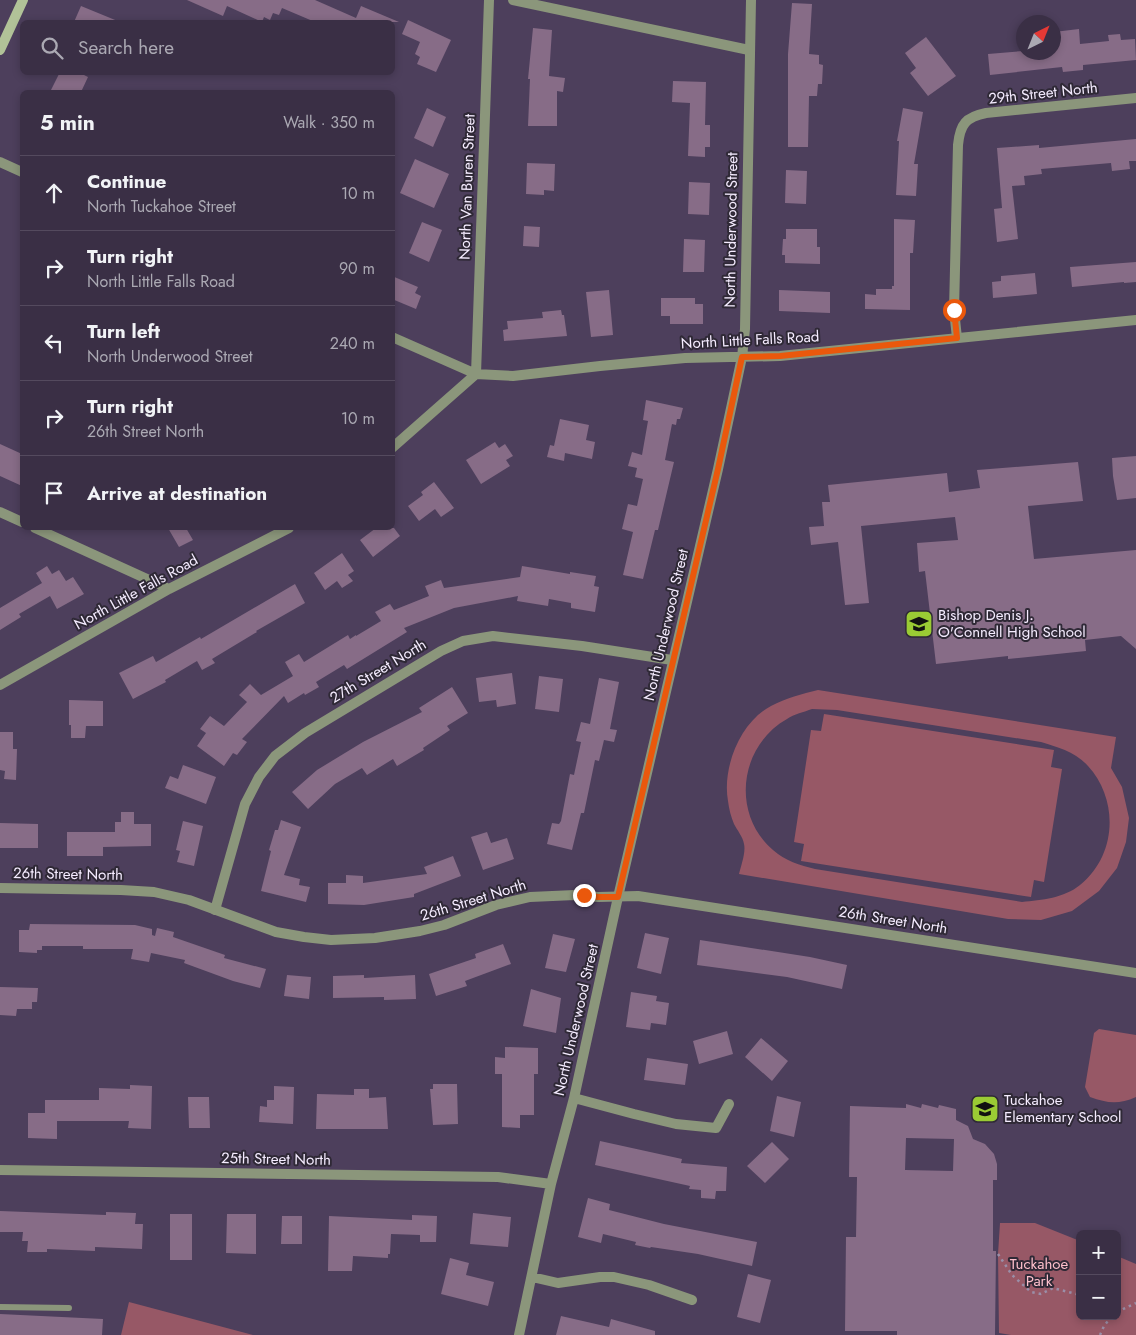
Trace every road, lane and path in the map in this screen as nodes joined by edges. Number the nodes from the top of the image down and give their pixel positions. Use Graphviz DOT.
graph roads {
  1 [pos="23,0"];
  2 [pos="489,0"];
  3 [pos="513,0"];
  4 [pos="751,0"];
  5 [pos="0,50"];
  6 [pos="749,50"];
  7 [pos="1136,98"];
  8 [pos="0,162"];
  9 [pos="20,171"];
  10 [pos="1136,320"];
  11 [pos="395,338"];
  12 [pos="957,338"];
  13 [pos="742,357"];
  14 [pos="476,374"];
  15 [pos="395,445"];
  16 [pos="0,512"];
  17 [pos="20,521"];
  18 [pos="285,530"];
  19 [pos="52,531"];
  20 [pos="169,590"];
  21 [pos="672,660"];
  22 [pos="0,685"];
  23 [pos="0,888"];
  24 [pos="618,897"];
  25 [pos="215,910"];
  26 [pos="1136,973"];
  27 [pos="574,1098"];
  28 [pos="729,1104"];
  29 [pos="0,1170"];
  30 [pos="551,1184"];
  31 [pos="998,1254"];
  32 [pos="532,1277"];
  33 [pos="1076,1294"];
  34 [pos="692,1300"];
  35 [pos="1136,1303"];
  36 [pos="0,1307"];
  37 [pos="68,1308"];
  38 [pos="1121,1310"];
  39 [pos="1109,1320"];
  40 [pos="519,1335"];
  41 [pos="1100,1335"];
  1 -- 5 [label="main road"];
  2 -- 14 [label="street, North Van Buren Street"];
  3 -- 6 [label="street"];
  4 -- 6 [label="street, North Underwood Street"];
  6 -- 13 [label="street, North Underwood Street"];
  7 -- 12 [label="street, 29th Street North"];
  8 -- 9 [label="street"];
  10 -- 12 [label="street, North Little Falls Road"];
  11 -- 14 [label="street"];
  12 -- 13 [label="street, North Little Falls Road"];
  13 -- 14 [label="street, North Little Falls Road"];
  13 -- 21 [label="street, North Underwood Street"];
  14 -- 15 [label="street"];
  16 -- 17 [label="street"];
  18 -- 20 [label="street, North Little Falls Road"];
  19 -- 20 [label="street"];
  20 -- 22 [label="street, North Little Falls Road"];
  21 -- 24 [label="street, North Underwood Street"];
  21 -- 25 [label="street, 27th Street North"];
  23 -- 25 [label="street, 26th Street North"];
  24 -- 25 [label="street, 26th Street North"];
  24 -- 26 [label="street, 26th Street North"];
  24 -- 27 [label="street, North Underwood Street"];
  27 -- 28 [label="street"];
  27 -- 30 [label="street, North Underwood Street"];
  29 -- 30 [label="street, 25th Street North"];
  30 -- 32 [label="street, North Underwood Street"];
  31 -- 33 [label="path"];
  32 -- 34 [label="street"];
  32 -- 40 [label="street, North Underwood Street"];
  35 -- 38 [label="path"];
  36 -- 37 [label="lane"];
  39 -- 41 [label="path"];
}
